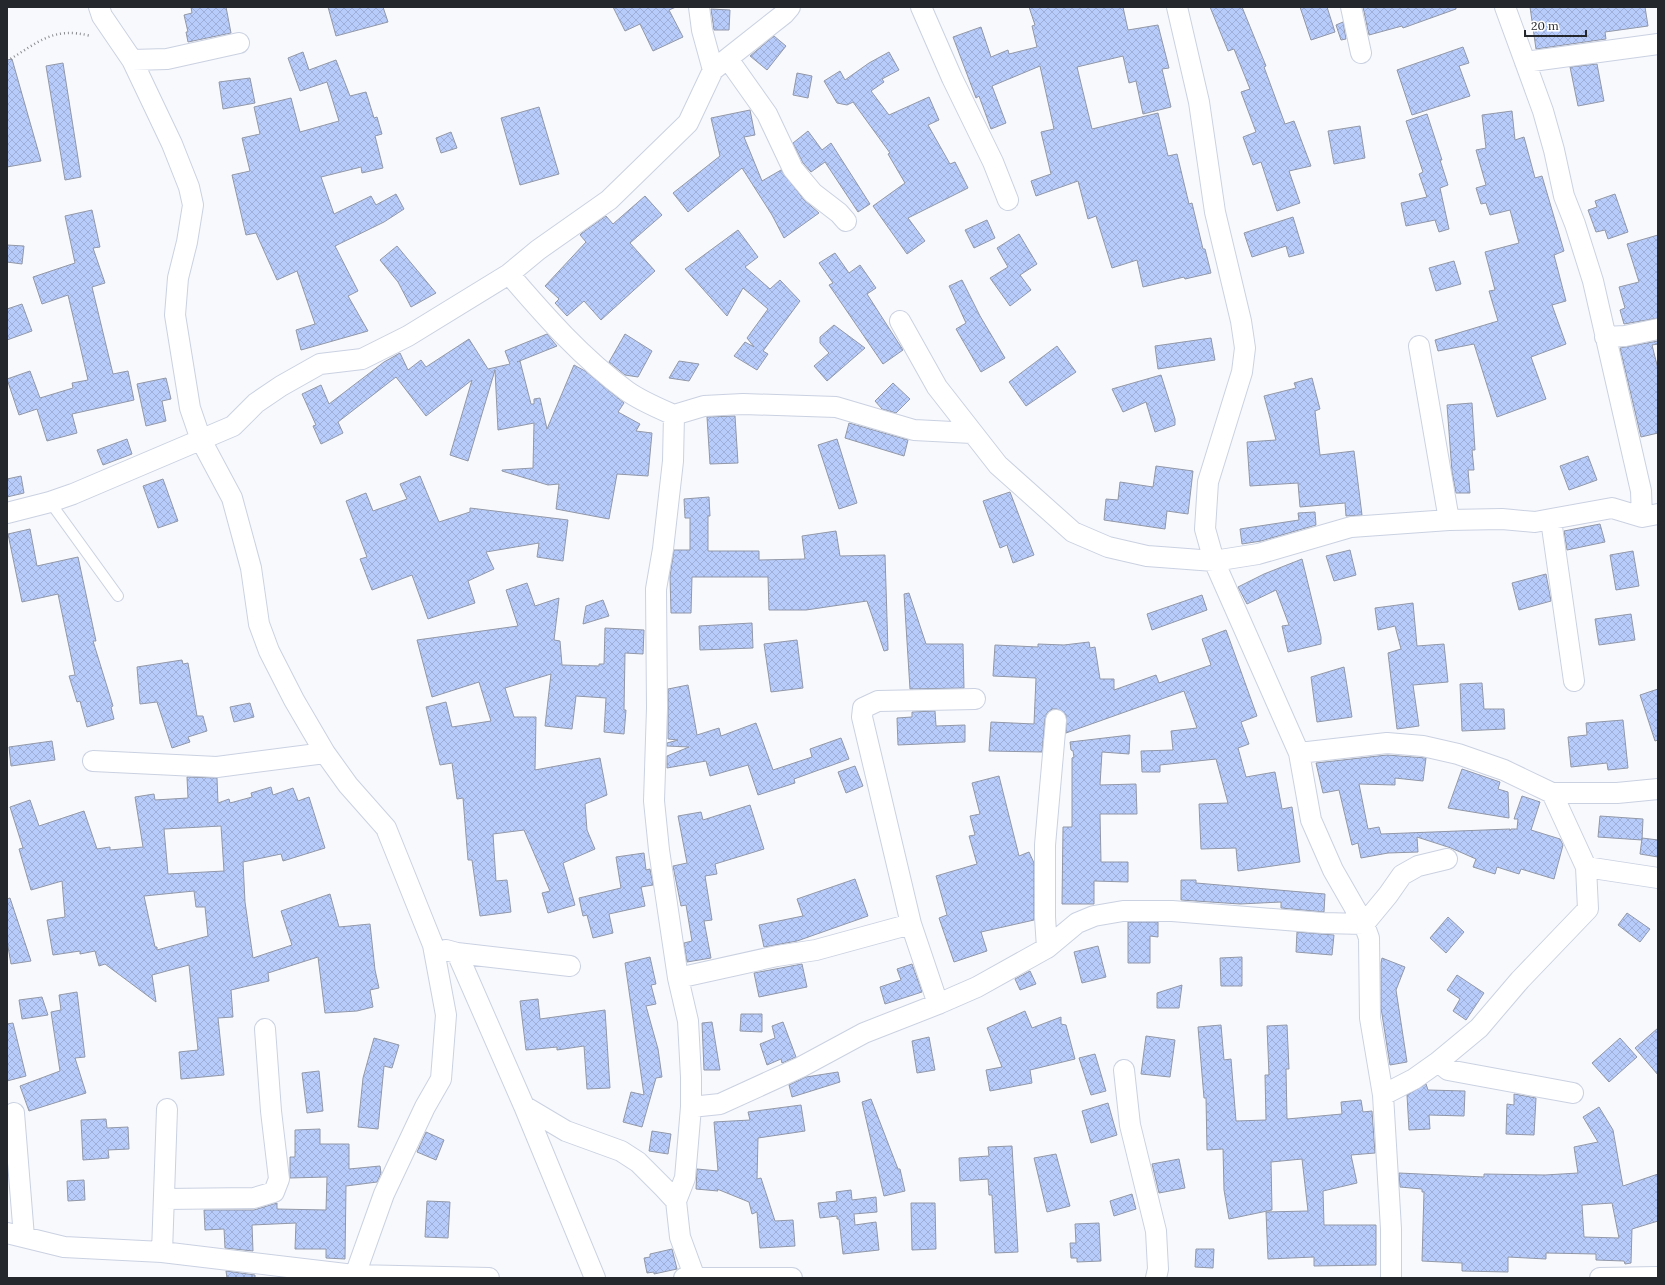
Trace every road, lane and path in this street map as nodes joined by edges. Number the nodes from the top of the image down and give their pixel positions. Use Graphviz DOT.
graph roads {
  1 [pos="100,7"];
  2 [pos="699,7"];
  3 [pos="790,7"];
  4 [pos="921,7"];
  5 [pos="1178,7"];
  6 [pos="1351,7"];
  7 [pos="1505,7"];
  8 [pos="239,43"];
  9 [pos="1658,44"];
  10 [pos="128,52"];
  11 [pos="1361,53"];
  12 [pos="7,61"];
  13 [pos="1525,62"];
  14 [pos="721,64"];
  15 [pos="1008,200"];
  16 [pos="846,221"];
  17 [pos="509,274"];
  18 [pos="900,321"];
  19 [pos="1658,329"];
  20 [pos="1604,337"];
  21 [pos="1419,346"];
  22 [pos="674,415"];
  23 [pos="972,433"];
  24 [pos="201,440"];
  25 [pos="50,502"];
  26 [pos="7,513"];
  27 [pos="1650,515"];
  28 [pos="1449,520"];
  29 [pos="1551,520"];
  30 [pos="1214,561"];
  31 [pos="118,596"];
  32 [pos="1574,681"];
  33 [pos="975,699"];
  34 [pos="1056,720"];
  35 [pos="324,753"];
  36 [pos="1299,753"];
  37 [pos="93,761"];
  38 [pos="1658,789"];
  39 [pos="1552,793"];
  40 [pos="1447,859"];
  41 [pos="1586,867"];
  42 [pos="1658,878"];
  43 [pos="911,924"];
  44 [pos="1364,924"];
  45 [pos="433,945"];
  46 [pos="1047,948"];
  47 [pos="457,953"];
  48 [pos="570,966"];
  49 [pos="678,978"];
  50 [pos="938,1004"];
  51 [pos="265,1029"];
  52 [pos="1438,1062"];
  53 [pos="1124,1070"];
  54 [pos="1572,1093"];
  55 [pos="1384,1095"];
  56 [pos="524,1106"];
  57 [pos="691,1107"];
  58 [pos="167,1109"];
  59 [pos="14,1113"];
  60 [pos="164,1199"];
  61 [pos="676,1201"];
  62 [pos="16,1235"];
  63 [pos="162,1252"];
  64 [pos="354,1277"];
  65 [pos="489,1278"];
  66 [pos="594,1278"];
  67 [pos="692,1278"];
  68 [pos="792,1278"];
  69 [pos="1156,1278"];
  70 [pos="1391,1278"];
  71 [pos="1600,1278"];
  72 [pos="1658,1278"];
  1 -- 10 [label="street"];
  2 -- 14 [label="street"];
  3 -- 14 [label="street"];
  4 -- 15 [label="street"];
  5 -- 30 [label="street"];
  6 -- 11 [label="street"];
  7 -- 13 [label="street"];
  8 -- 10 [label="street"];
  9 -- 13 [label="street"];
  10 -- 12 [label="path"];
  10 -- 24 [label="street"];
  13 -- 20 [label="street"];
  14 -- 16 [label="street"];
  14 -- 17 [label="street"];
  17 -- 22 [label="street"];
  17 -- 24 [label="street"];
  18 -- 23 [label="street"];
  19 -- 20 [label="street"];
  20 -- 27 [label="street"];
  21 -- 28 [label="street"];
  22 -- 23 [label="street"];
  22 -- 49 [label="street"];
  23 -- 30 [label="street"];
  24 -- 25 [label="street"];
  24 -- 35 [label="street"];
  25 -- 26 [label="street"];
  25 -- 31 [label="lane"];
  27 -- 29 [label="street"];
  28 -- 29 [label="street"];
  28 -- 30 [label="street"];
  29 -- 32 [label="street"];
  30 -- 36 [label="street"];
  33 -- 43 [label="street"];
  34 -- 46 [label="street"];
  35 -- 37 [label="street"];
  35 -- 45 [label="street"];
  36 -- 39 [label="street"];
  36 -- 44 [label="street"];
  38 -- 39 [label="street"];
  39 -- 41 [label="street"];
  40 -- 44 [label="street"];
  41 -- 42 [label="street"];
  41 -- 52 [label="street"];
  43 -- 49 [label="street"];
  43 -- 50 [label="street"];
  44 -- 46 [label="street"];
  44 -- 55 [label="street"];
  45 -- 47 [label="street"];
  45 -- 64 [label="street"];
  46 -- 50 [label="street"];
  47 -- 48 [label="street"];
  47 -- 56 [label="street"];
  49 -- 57 [label="street"];
  50 -- 57 [label="street"];
  51 -- 60 [label="street"];
  52 -- 54 [label="street"];
  52 -- 55 [label="street"];
  53 -- 69 [label="street"];
  55 -- 70 [label="street"];
  56 -- 61 [label="street"];
  56 -- 66 [label="street"];
  57 -- 61 [label="street"];
  58 -- 60 [label="street"];
  59 -- 62 [label="street"];
  60 -- 63 [label="street"];
  61 -- 67 [label="street"];
  62 -- 63 [label="street"];
  63 -- 64 [label="street"];
  64 -- 65 [label="street"];
  67 -- 68 [label="street"];
  71 -- 72 [label="street"];
}
